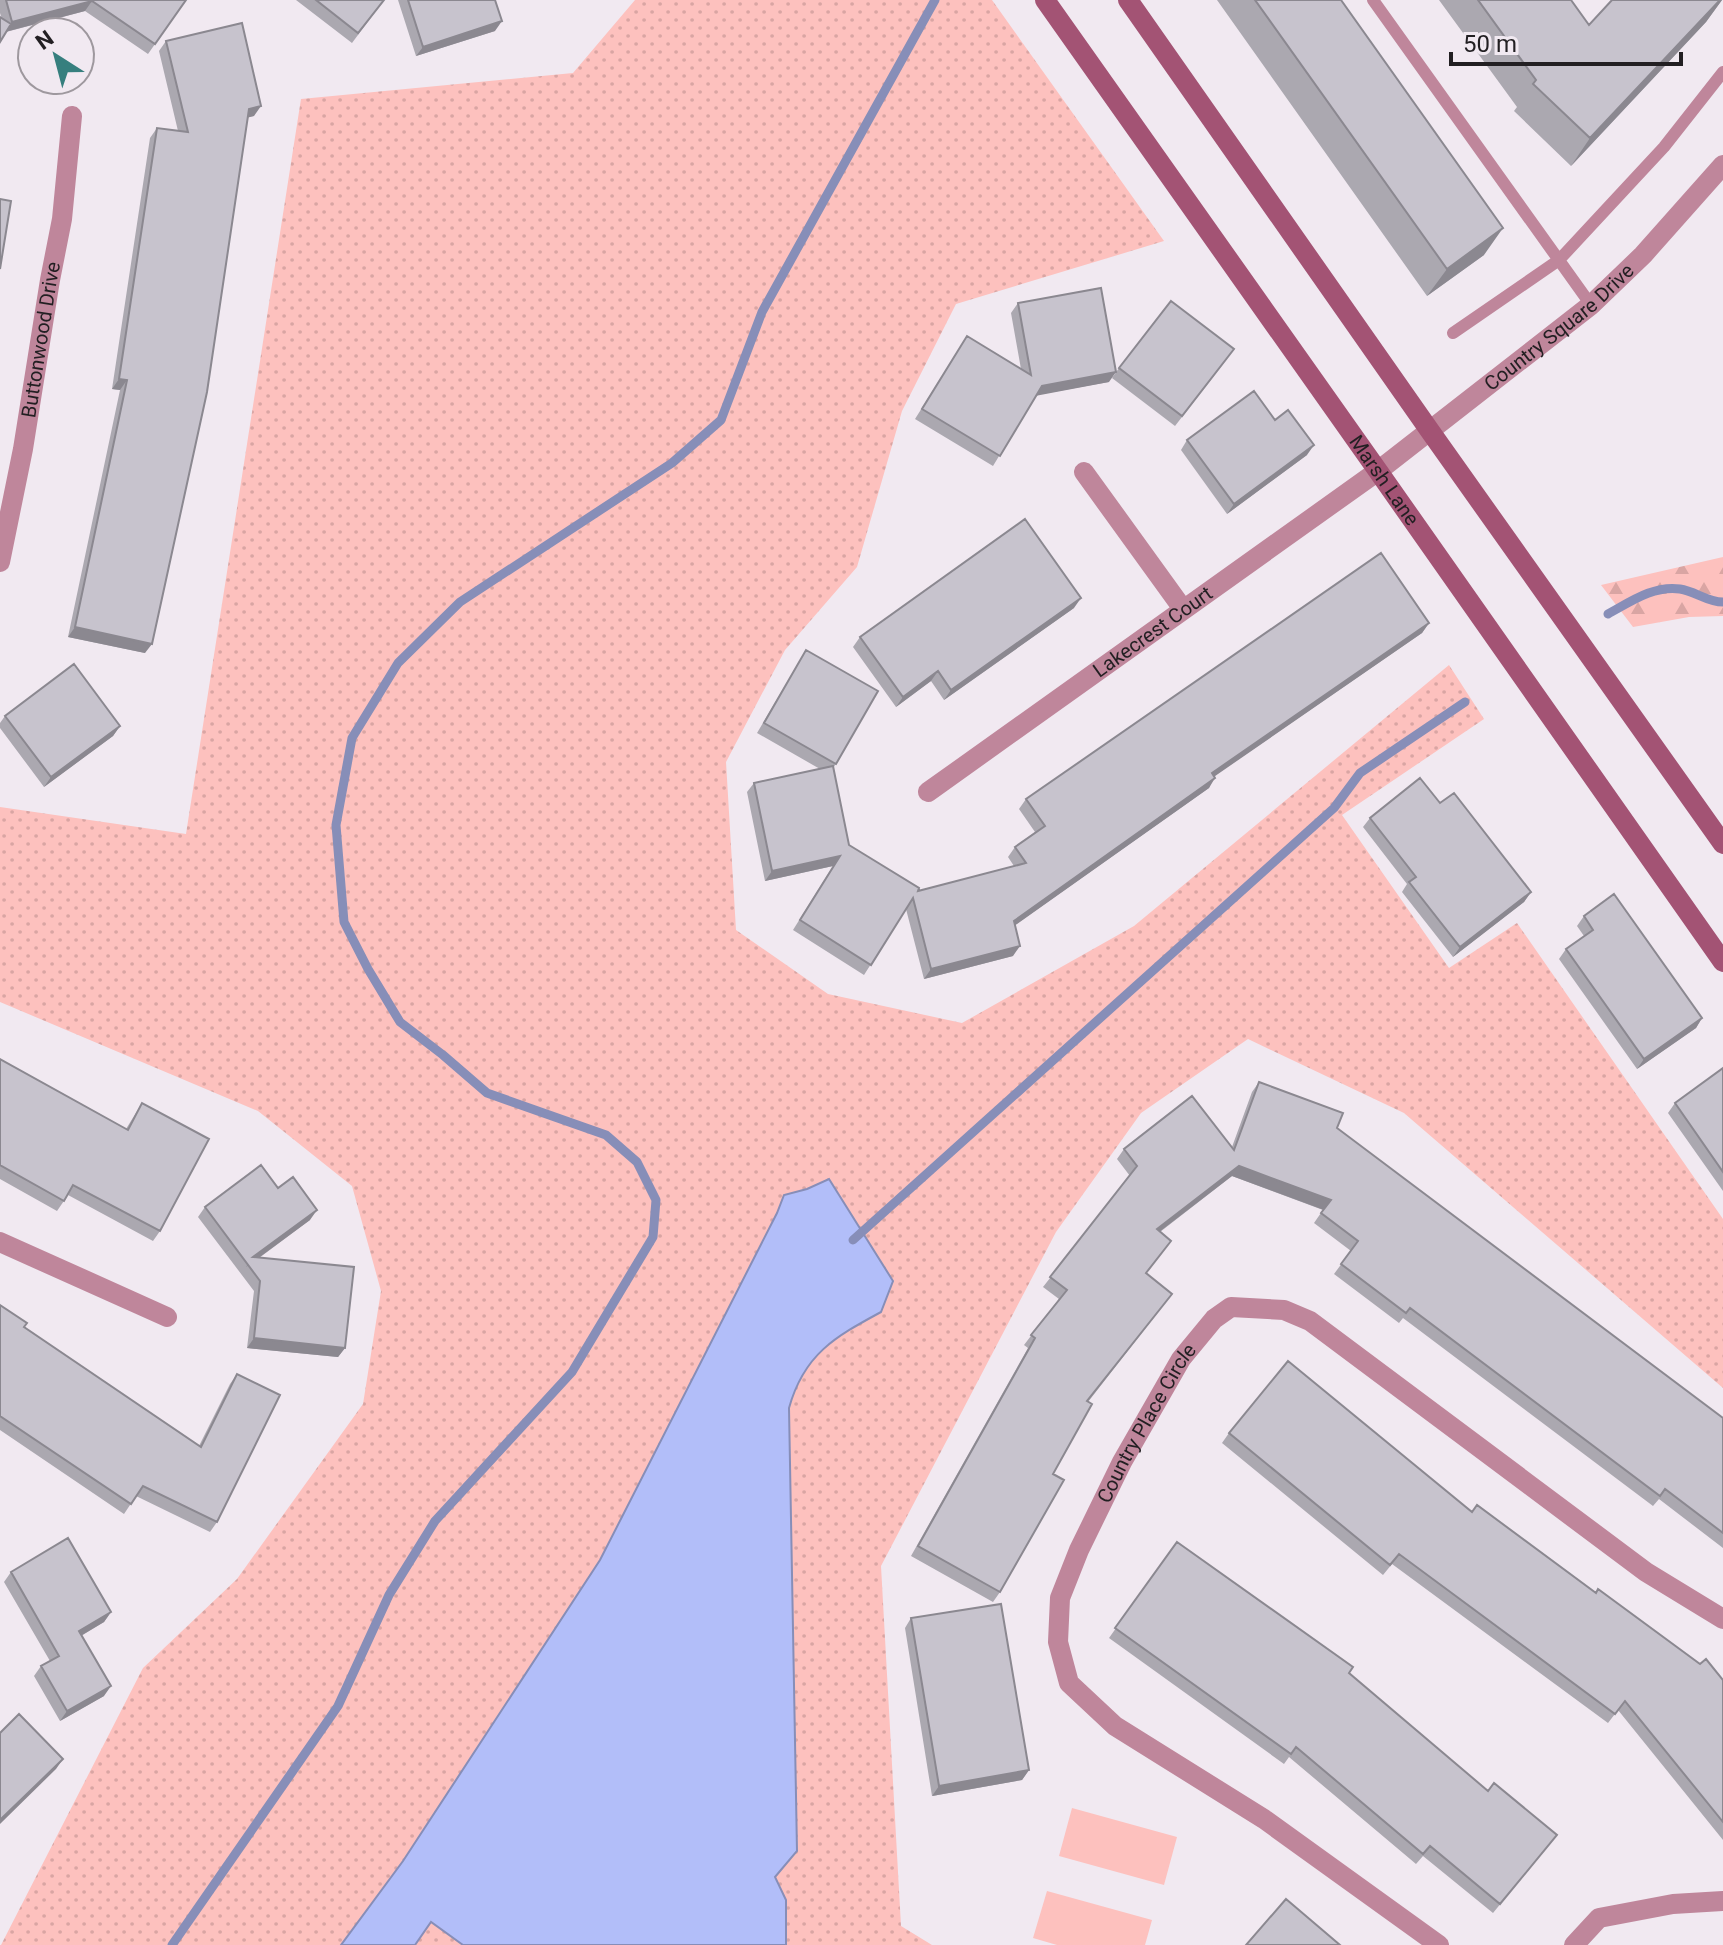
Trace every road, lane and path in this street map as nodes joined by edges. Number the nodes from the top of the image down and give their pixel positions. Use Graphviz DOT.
graph roads {
  1 [pos="1045,0"];
  2 [pos="1373,0"];
  3 [pos="1129,1"];
  4 [pos="1723,72"];
  5 [pos="72,116"];
  6 [pos="1723,165"];
  7 [pos="1559,260"];
  8 [pos="1591,305"];
  9 [pos="1453,333"];
  10 [pos="1430,431"];
  11 [pos="1378,471"];
  12 [pos="1084,472"];
  13 [pos="0,562"];
  14 [pos="1183,609"];
  15 [pos="928,792"];
  16 [pos="1723,844"];
  17 [pos="1723,962"];
  18 [pos="0,1242"];
  19 [pos="167,1317"];
  20 [pos="1723,1619"];
  21 [pos="1723,1901"];
  22 [pos="1439,1945"];
  23 [pos="1574,1945"];
  1 -- 11 [label="main road, Marsh Lane"];
  2 -- 7 [label="lane"];
  3 -- 10 [label="main road"];
  4 -- 7 [label="lane"];
  5 -- 13 [label="street, Buttonwood Drive"];
  6 -- 8 [label="street, Country Square Drive"];
  7 -- 8 [label="lane"];
  7 -- 9 [label="lane"];
  8 -- 10 [label="street, Country Square Drive"];
  10 -- 11 [label="street, Country Square Drive"];
  10 -- 16 [label="main road"];
  11 -- 14 [label="street, Lakecrest Court"];
  11 -- 17 [label="main road, Marsh Lane"];
  12 -- 14 [label="street"];
  14 -- 15 [label="street, Lakecrest Court"];
  18 -- 19 [label="street"];
  20 -- 22 [label="street, Country Place Circle"];
  21 -- 23 [label="street"];
}
